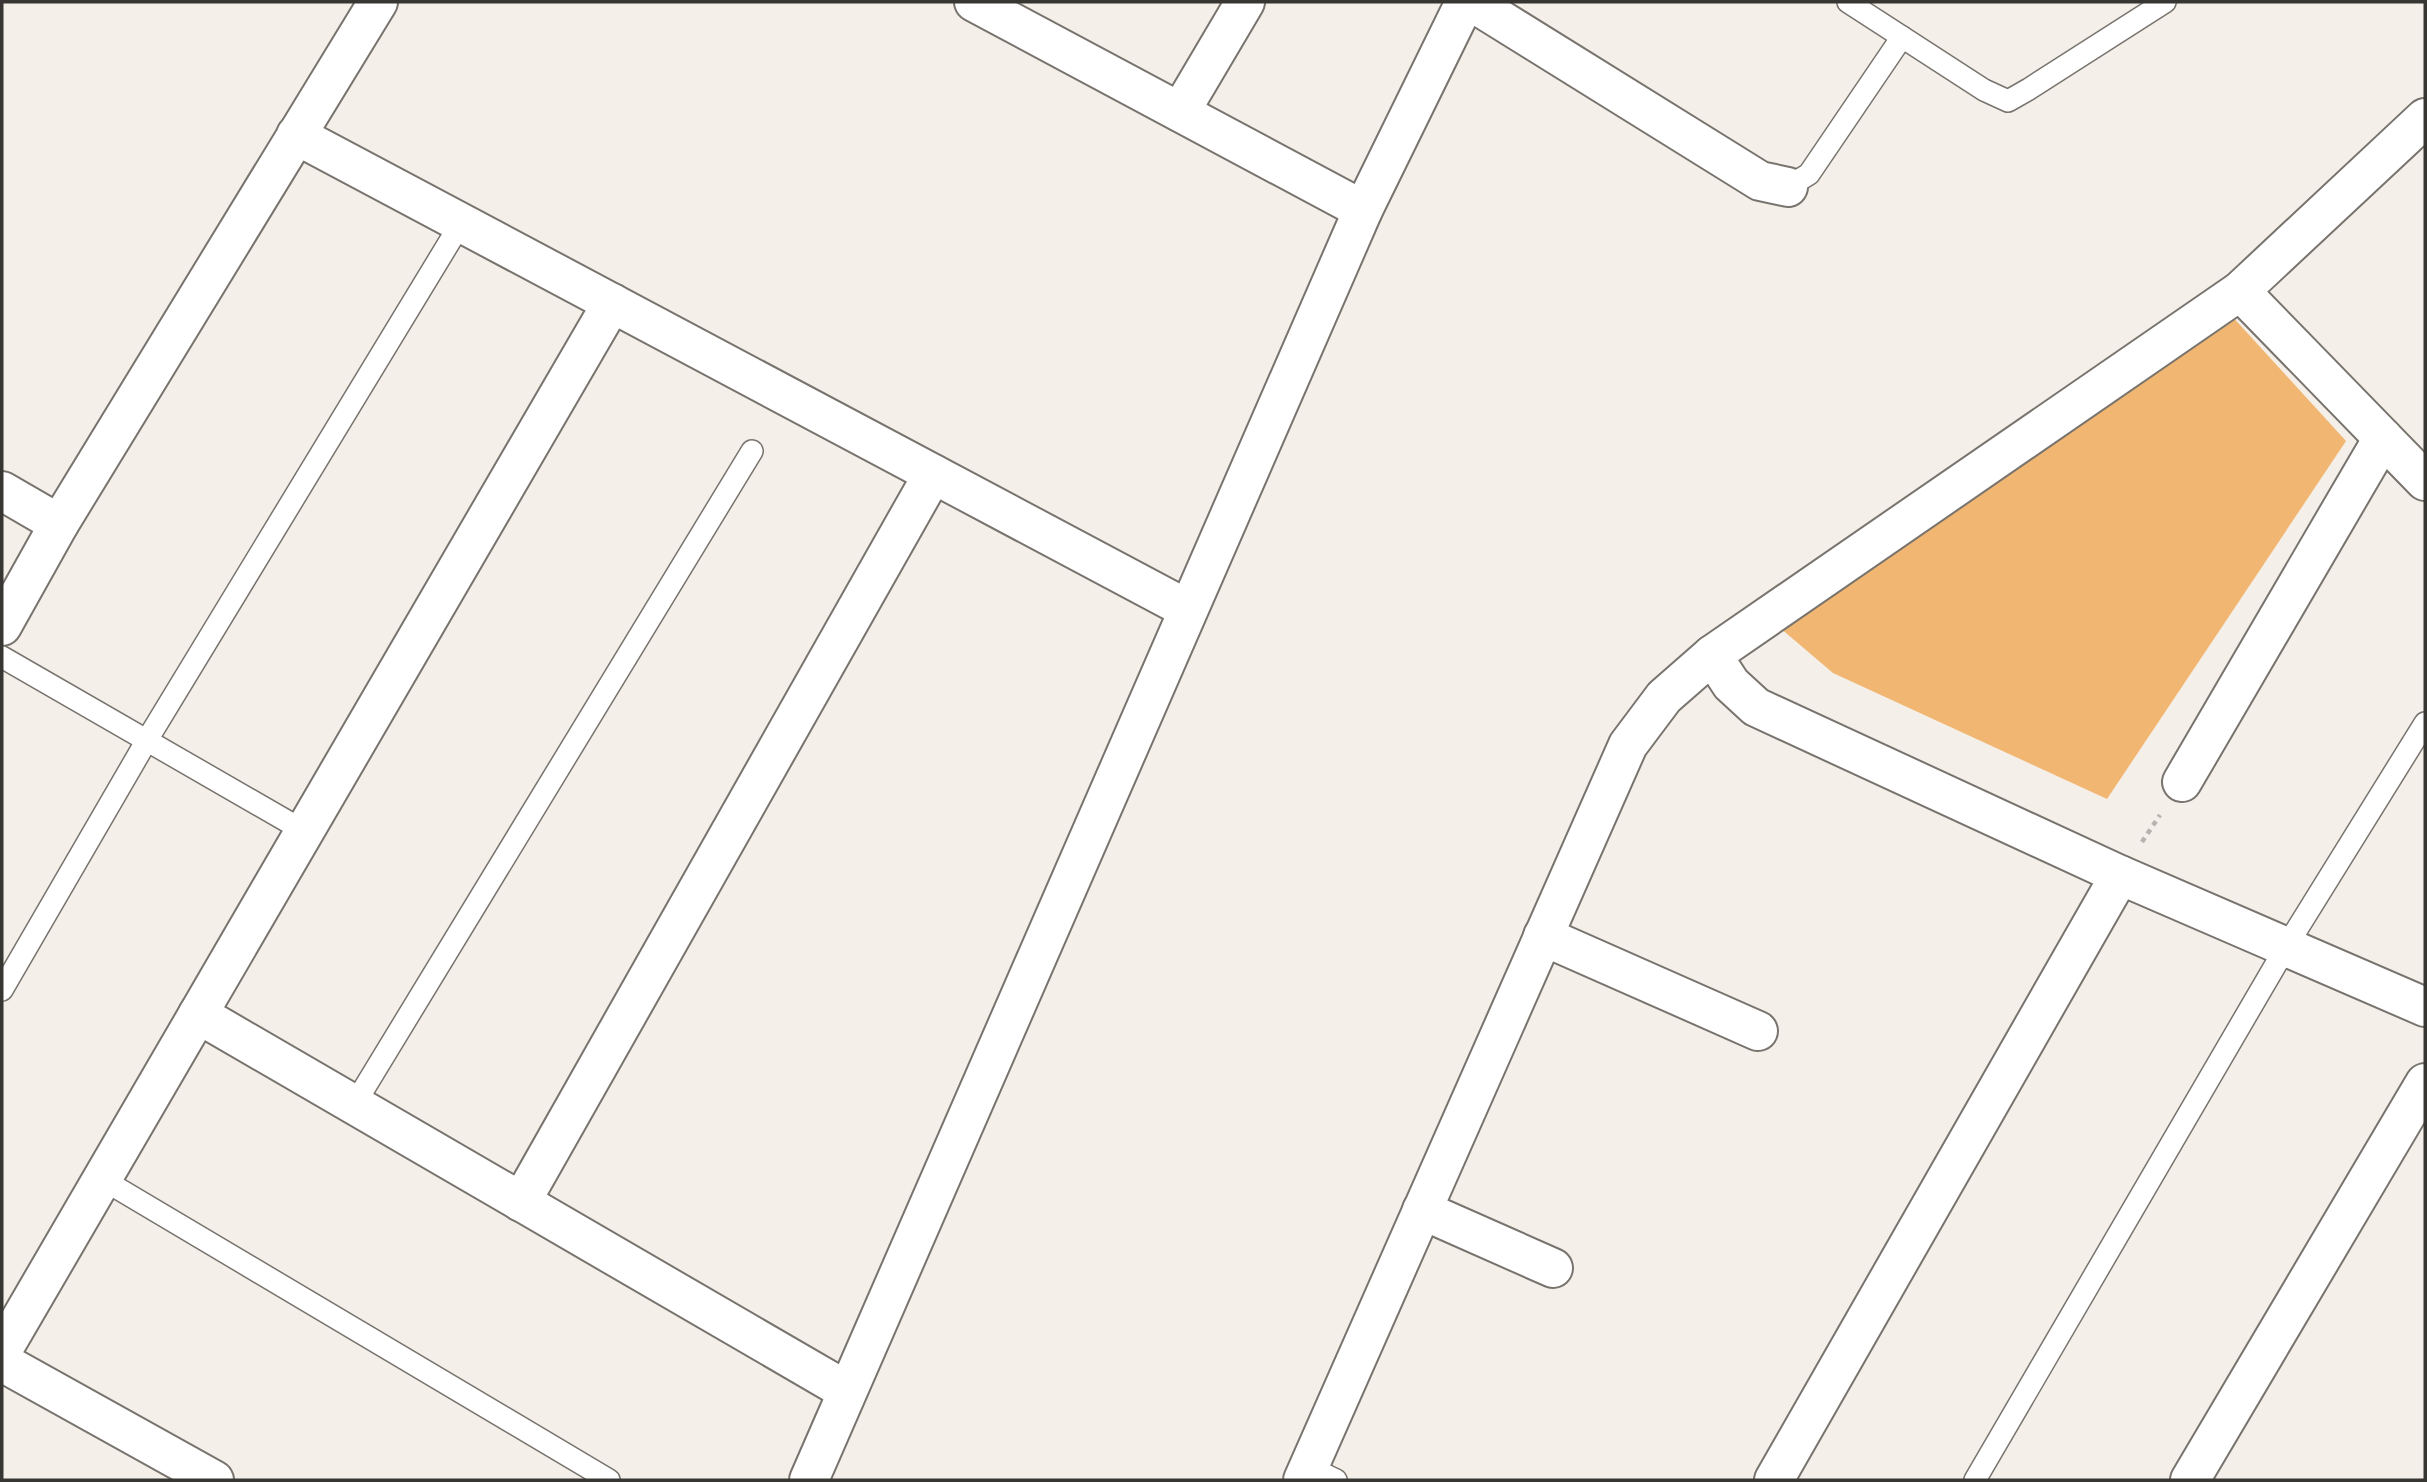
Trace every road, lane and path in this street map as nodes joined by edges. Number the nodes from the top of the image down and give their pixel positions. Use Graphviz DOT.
graph roads {
  1 [pos="378,2"];
  2 [pos="974,2"];
  3 [pos="1245,2"];
  4 [pos="1465,2"];
  5 [pos="1472,2"];
  6 [pos="1848,2"];
  7 [pos="2165,2"];
  8 [pos="1902,37"];
  9 [pos="1180,112"];
  10 [pos="2425,118"];
  11 [pos="296,135"];
  12 [pos="1788,187"];
  13 [pos="1363,210"];
  14 [pos="461,223"];
  15 [pos="2240,291"];
  16 [pos="612,303"];
  17 [pos="2383,438"];
  18 [pos="752,450"];
  19 [pos="933,474"];
  20 [pos="2425,481"];
  21 [pos="2,491"];
  22 [pos="59,524"];
  23 [pos="1187,609"];
  24 [pos="2,626"];
  25 [pos="1712,655"];
  26 [pos="2,657"];
  27 [pos="2425,723"];
  28 [pos="147,740"];
  29 [pos="2182,782"];
  30 [pos="304,831"];
  31 [pos="2120,875"];
  32 [pos="1544,936"];
  33 [pos="2286,947"];
  34 [pos="2,990"];
  35 [pos="2425,1007"];
  36 [pos="198,1014"];
  37 [pos="1758,1031"];
  38 [pos="2425,1083"];
  39 [pos="354,1105"];
  40 [pos="102,1179"];
  41 [pos="521,1202"];
  42 [pos="1422,1210"];
  43 [pos="1553,1268"];
  44 [pos="2,1351"];
  45 [pos="2,1362"];
  46 [pos="847,1391"];
  47 [pos="1316,1476"];
  48 [pos="214,1480"];
  49 [pos="609,1480"];
  50 [pos="808,1480"];
  51 [pos="1774,1480"];
  52 [pos="1975,1480"];
  53 [pos="2190,1480"];
  1 -- 11 [label="street"];
  2 -- 9 [label="street"];
  3 -- 9 [label="street"];
  4 -- 13 [label="street"];
  5 -- 12 [label="street"];
  6 -- 8 [label="lane"];
  7 -- 8 [label="lane"];
  8 -- 12 [label="lane"];
  9 -- 13 [label="street"];
  10 -- 15 [label="street"];
  11 -- 14 [label="street"];
  11 -- 22 [label="street"];
  13 -- 23 [label="street"];
  14 -- 16 [label="street"];
  14 -- 28 [label="lane"];
  15 -- 17 [label="street"];
  15 -- 25 [label="street"];
  16 -- 19 [label="street"];
  16 -- 30 [label="street"];
  17 -- 20 [label="street"];
  17 -- 29 [label="street"];
  18 -- 39 [label="lane"];
  19 -- 23 [label="street"];
  19 -- 41 [label="street"];
  21 -- 22 [label="street"];
  22 -- 24 [label="street"];
  23 -- 46 [label="street"];
  25 -- 31 [label="street"];
  25 -- 32 [label="street"];
  26 -- 28 [label="lane"];
  27 -- 33 [label="lane"];
  28 -- 30 [label="lane"];
  28 -- 34 [label="lane"];
  29 -- 31 [label="path"];
  30 -- 36 [label="street"];
  31 -- 33 [label="street"];
  31 -- 51 [label="street"];
  32 -- 37 [label="street"];
  32 -- 42 [label="street"];
  33 -- 35 [label="street"];
  33 -- 52 [label="lane"];
  36 -- 39 [label="street"];
  36 -- 40 [label="street"];
  38 -- 53 [label="street"];
  39 -- 41 [label="street"];
  40 -- 44 [label="street"];
  40 -- 49 [label="lane"];
  41 -- 46 [label="street"];
  42 -- 43 [label="street"];
  42 -- 47 [label="street"];
  45 -- 48 [label="street"];
  46 -- 50 [label="street"];
}
